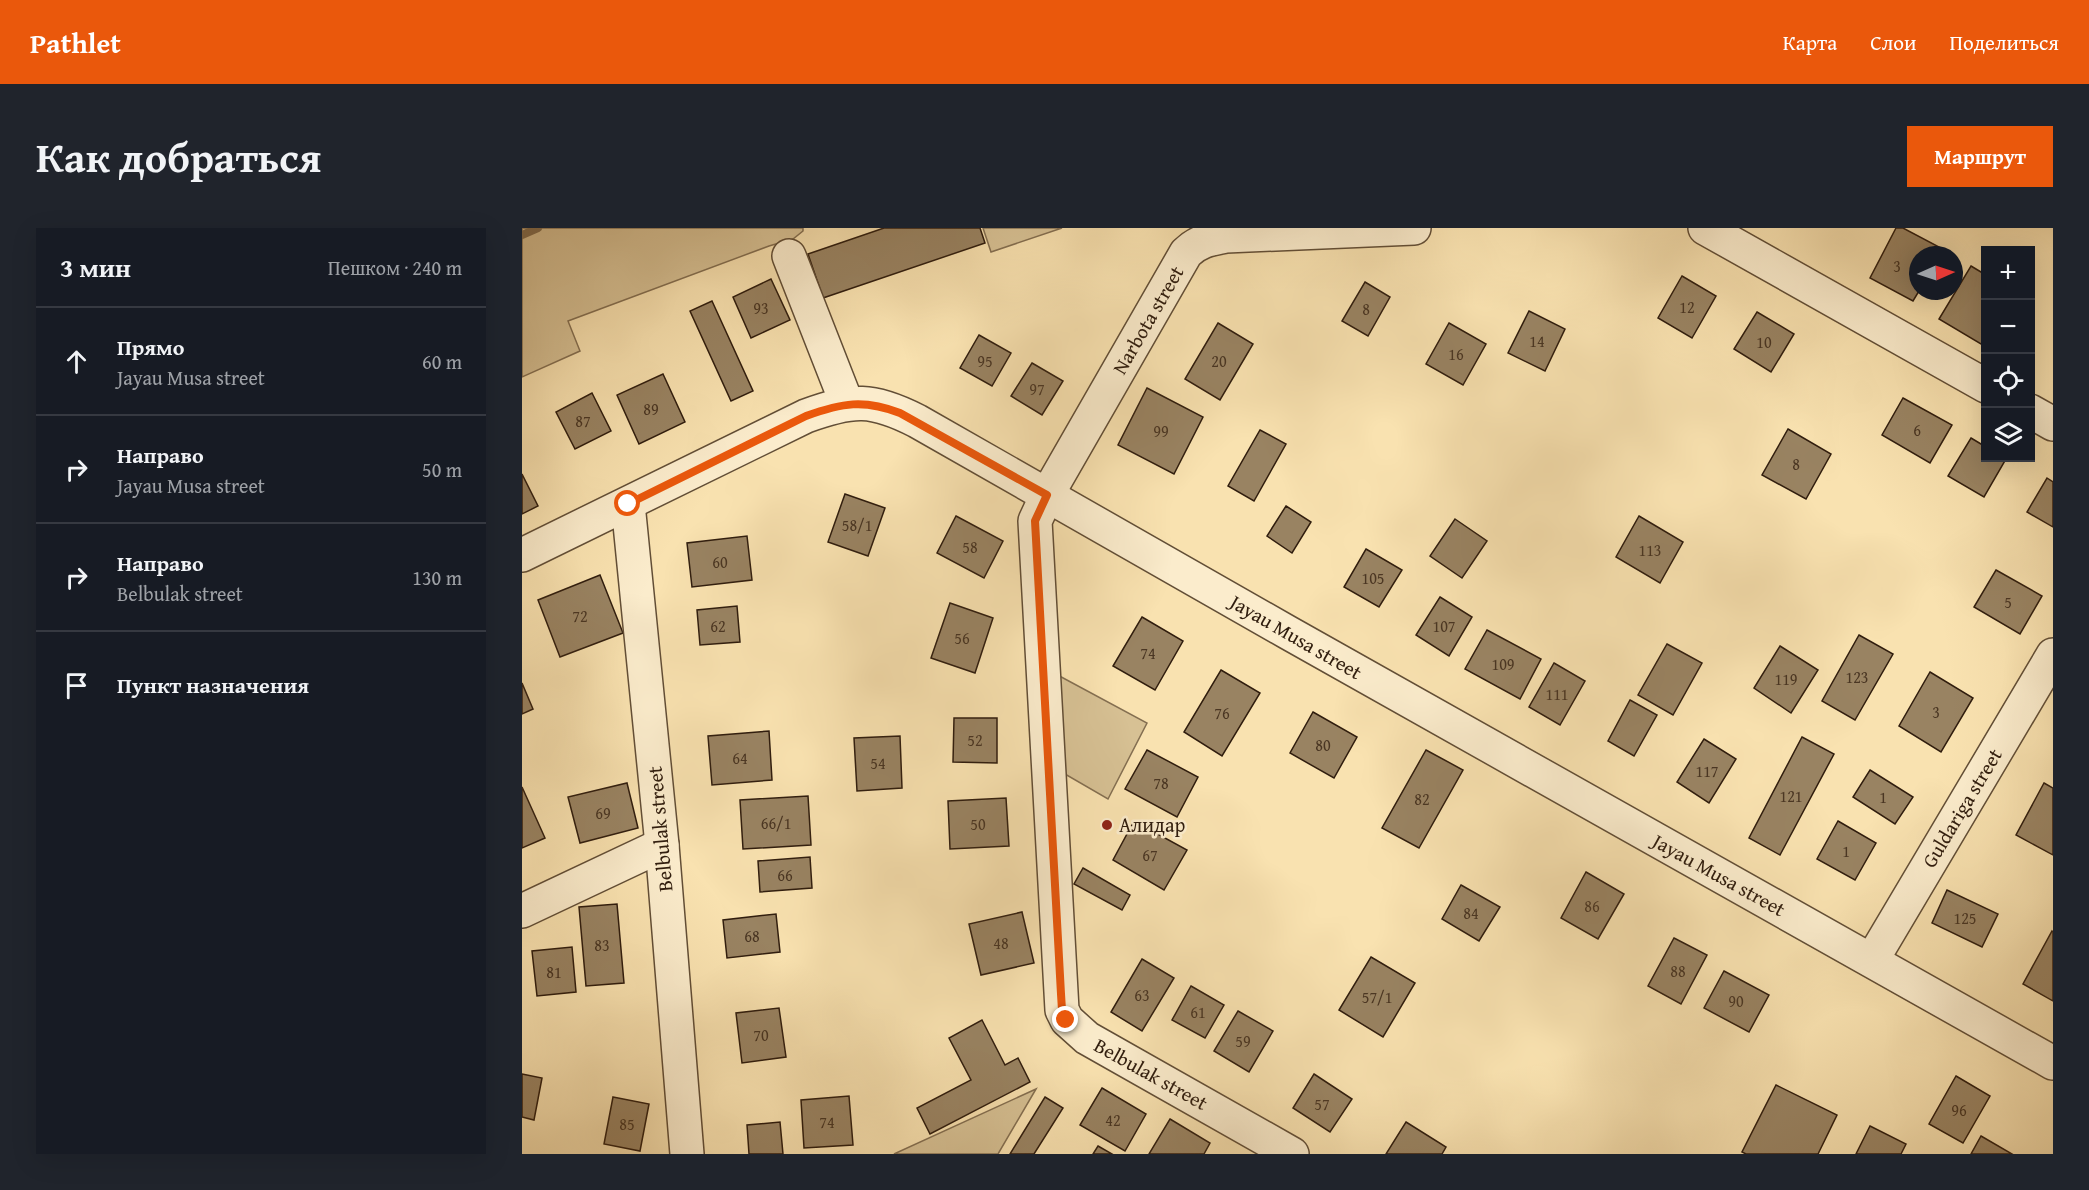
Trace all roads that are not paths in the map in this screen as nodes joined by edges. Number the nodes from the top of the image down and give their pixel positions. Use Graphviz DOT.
graph roads {
  1 [pos="1414,228"];
  2 [pos="1705,228"];
  3 [pos="789,256"];
  4 [pos="1981,383"];
  5 [pos="847,404"];
  6 [pos="2035,413"];
  7 [pos="2053,424"];
  8 [pos="1047,495"];
  9 [pos="628,504"];
  10 [pos="522,555"];
  11 [pos="2053,655"];
  12 [pos="662,845"];
  13 [pos="522,911"];
  14 [pos="1872,960"];
  15 [pos="2053,1063"];
  16 [pos="687,1154"];
  17 [pos="1292,1154"];
  1 -- 8 [label="street, Narbota street"];
  2 -- 4 [label="street"];
  3 -- 5 [label="street"];
  5 -- 8 [label="street, Jayau Musa street"];
  5 -- 9 [label="street, Jayau Musa street"];
  6 -- 7 [label="street"];
  8 -- 14 [label="street, Jayau Musa street"];
  8 -- 17 [label="street, Belbulak street"];
  9 -- 10 [label="street, Jayau Musa street"];
  9 -- 12 [label="street, Belbulak street"];
  11 -- 14 [label="street, Guldariga street"];
  12 -- 13 [label="street"];
  12 -- 16 [label="street, Belbulak street"];
  14 -- 15 [label="street, Jayau Musa street"];
}
